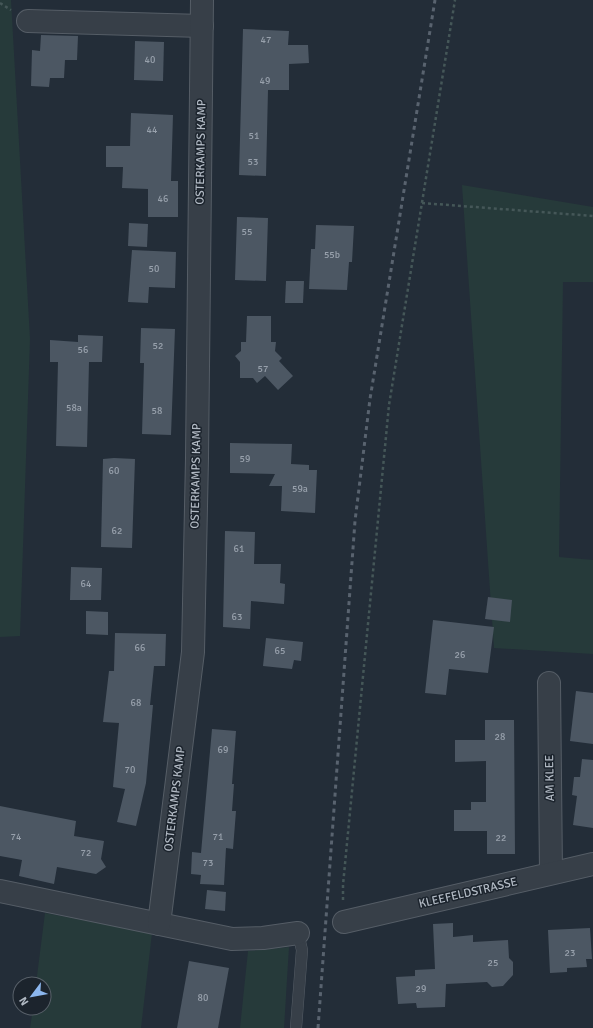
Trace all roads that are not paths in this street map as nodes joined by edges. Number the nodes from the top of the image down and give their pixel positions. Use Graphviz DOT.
graph roads {
  1 [pos="202,0"];
  2 [pos="28,21"];
  3 [pos="202,26"];
  4 [pos="549,683"];
  5 [pos="593,864"];
  6 [pos="551,874"];
  7 [pos="0,891"];
  8 [pos="344,922"];
  9 [pos="159,924"];
  10 [pos="298,934"];
  11 [pos="296,1028"];
  1 -- 3 [label="street, OSTERKAMPS KAMP"];
  2 -- 3 [label="street"];
  3 -- 9 [label="street, OSTERKAMPS KAMP"];
  4 -- 6 [label="street, AM KLEE"];
  5 -- 6 [label="street, KLEEFELDSTRASSE"];
  6 -- 8 [label="street, KLEEFELDSTRASSE"];
  7 -- 9 [label="street"];
  9 -- 10 [label="street"];
  10 -- 11 [label="lane"];
}
